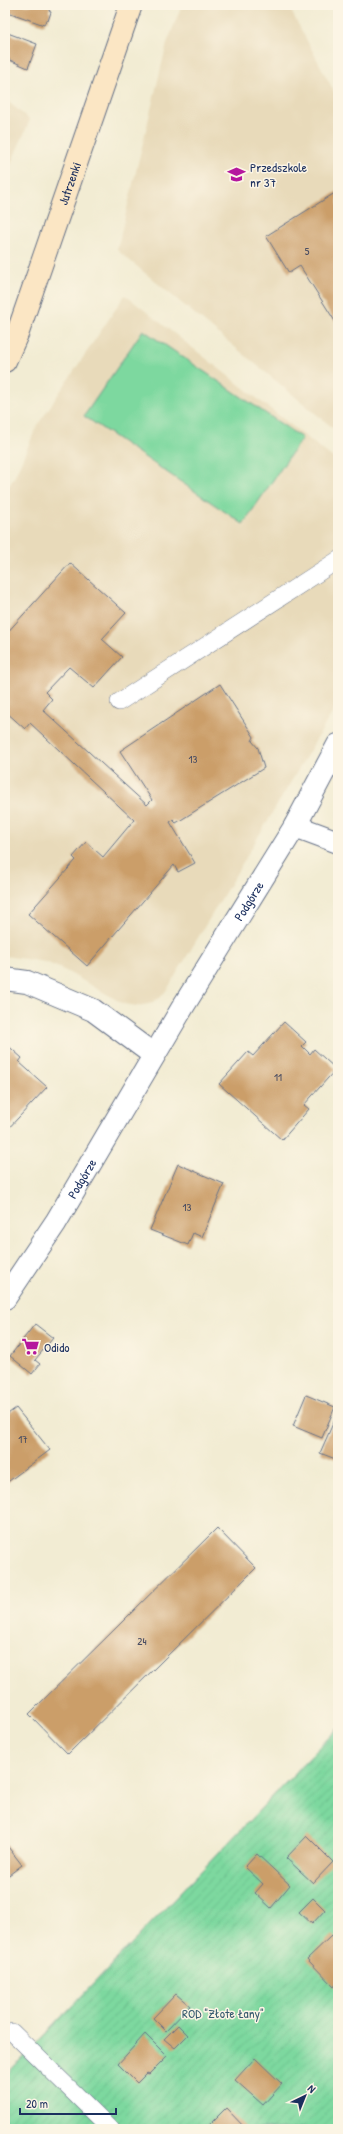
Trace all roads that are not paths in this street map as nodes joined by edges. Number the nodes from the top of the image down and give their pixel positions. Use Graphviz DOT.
graph roads {
  1 [pos="131,5"];
  2 [pos="5,361"];
  3 [pos="338,560"];
  4 [pos="119,702"];
  5 [pos="338,745"];
  6 [pos="295,826"];
  7 [pos="338,842"];
  8 [pos="5,979"];
  9 [pos="154,1055"];
  10 [pos="5,1298"];
  11 [pos="12,2032"];
  12 [pos="111,2129"];
  1 -- 2 [label="street, Jutrzenki"];
  3 -- 4 [label="lane"];
  5 -- 6 [label="street, Podgórze"];
  6 -- 7 [label="street"];
  6 -- 9 [label="street, Podgórze"];
  8 -- 9 [label="street"];
  9 -- 10 [label="street, Podgórze"];
  11 -- 12 [label="lane"];
}
